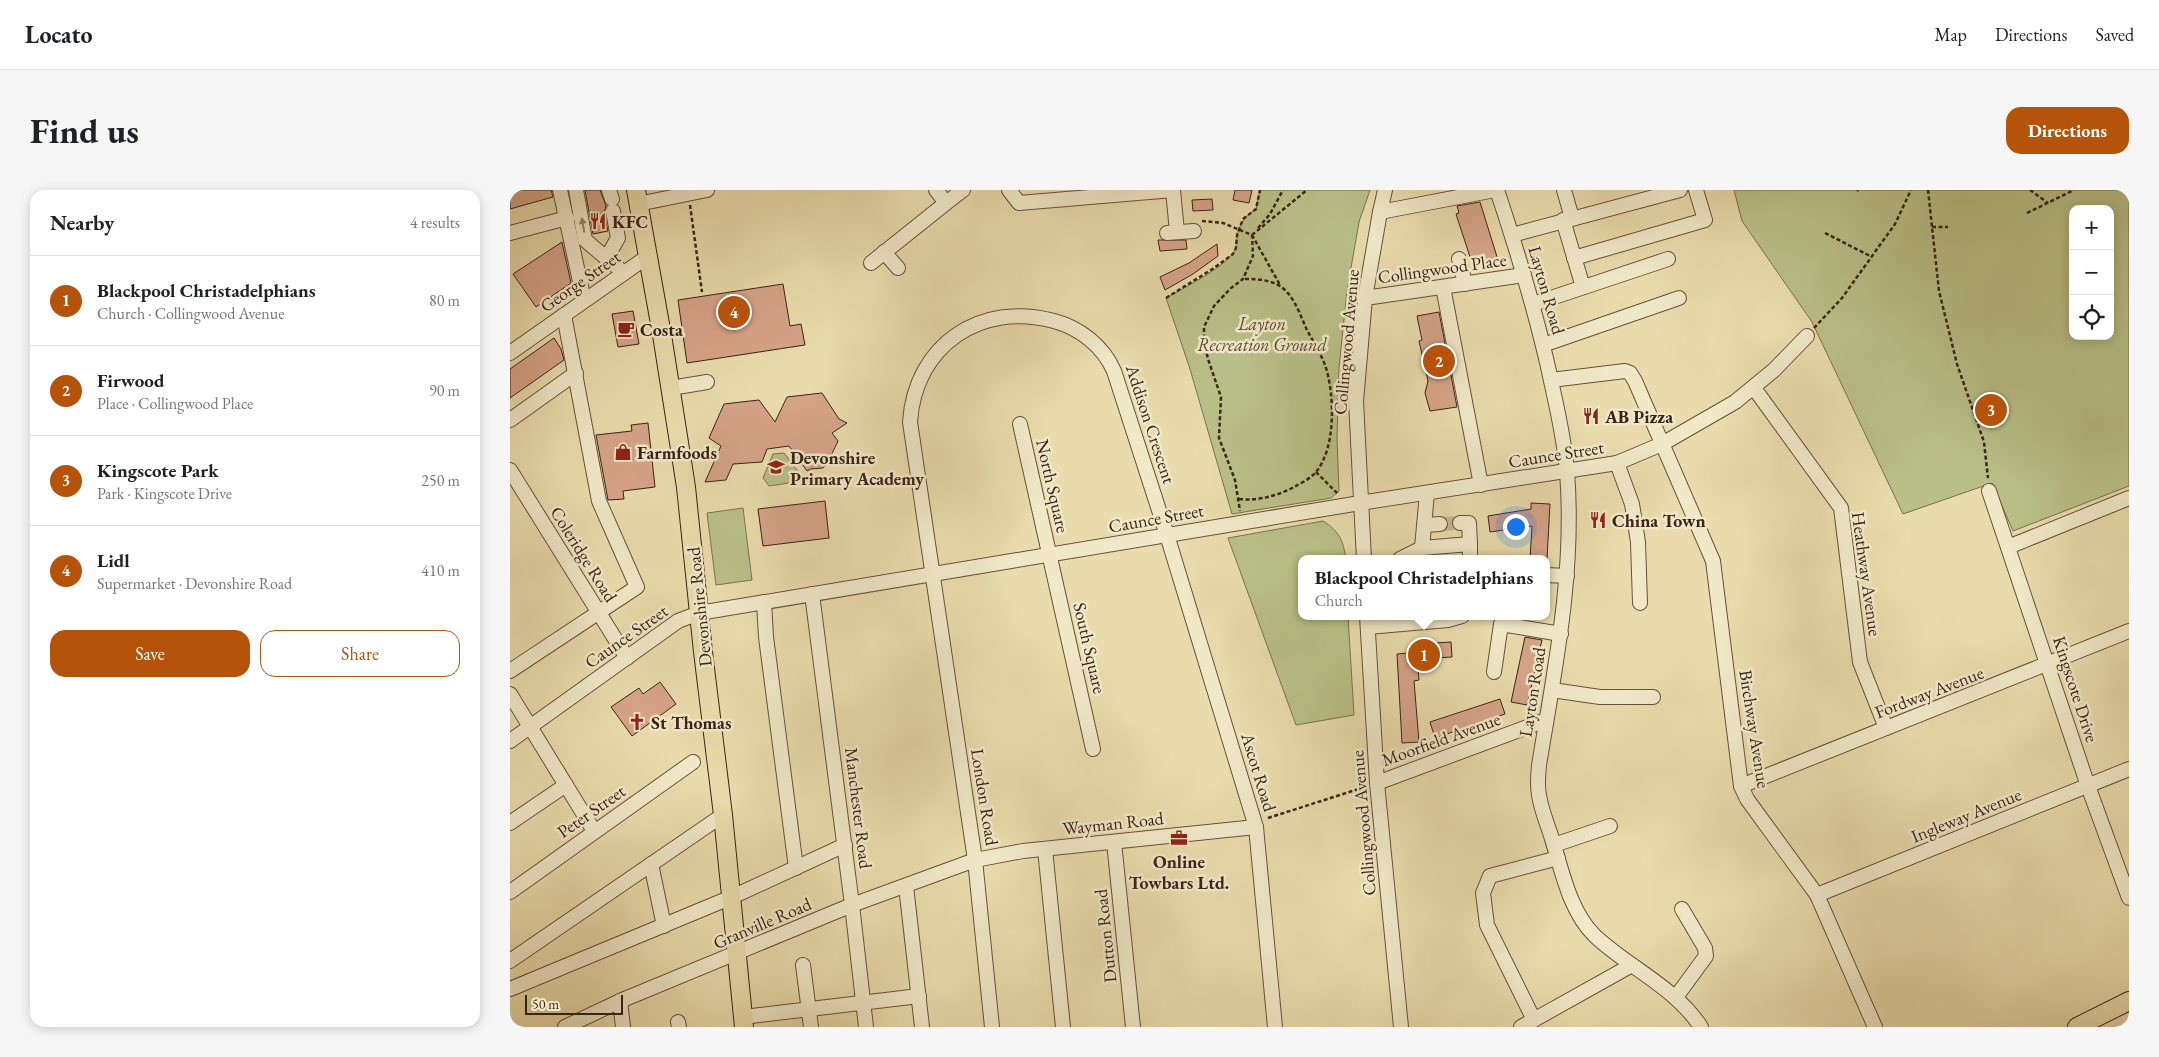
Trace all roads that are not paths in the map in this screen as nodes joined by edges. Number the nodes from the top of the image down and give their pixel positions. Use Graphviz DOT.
graph roads {
  1 [pos="560,190"];
  2 [pos="576,190"];
  3 [pos="707,190"];
  4 [pos="936,190"];
  5 [pos="963,190"];
  6 [pos="1009,190"];
  7 [pos="1173,190"];
  8 [pos="1385,190"];
  9 [pos="1496,190"];
  10 [pos="1564,190"];
  11 [pos="1680,190"];
  12 [pos="1696,190"];
  13 [pos="637,197"];
  14 [pos="611,200"];
  15 [pos="946,203"];
  16 [pos="1380,212"];
  17 [pos="567,218"];
  18 [pos="1567,219"];
  19 [pos="1197,226"];
  20 [pos="510,233"];
  21 [pos="1512,235"];
  22 [pos="884,252"];
  23 [pos="603,257"];
  24 [pos="647,257"];
  25 [pos="1458,258"];
  26 [pos="1574,258"];
  27 [pos="1668,259"];
  28 [pos="871,263"];
  29 [pos="898,268"];
  30 [pos="624,273"];
  31 [pos="1524,275"];
  32 [pos="1465,284"];
  33 [pos="1444,287"];
  34 [pos="1583,287"];
  35 [pos="1365,298"];
  36 [pos="1679,298"];
  37 [pos="584,300"];
  38 [pos="1533,304"];
  39 [pos="564,315"];
  40 [pos="1806,336"];
  41 [pos="1544,345"];
  42 [pos="510,353"];
  43 [pos="576,373"];
  44 [pos="1551,380"];
  45 [pos="706,382"];
  46 [pos="671,388"];
  47 [pos="1754,388"];
  48 [pos="510,420"];
  49 [pos="1020,424"];
  50 [pos="1662,444"];
  51 [pos="1617,463"];
  52 [pos="510,470"];
  53 [pos="1567,472"];
  54 [pos="1481,485"];
  55 [pos="1989,491"];
  56 [pos="1427,493"];
  57 [pos="2129,498"];
  58 [pos="1355,504"];
  59 [pos="1460,523"];
  60 [pos="1440,524"];
  61 [pos="1424,525"];
  62 [pos="1167,535"];
  63 [pos="1470,544"];
  64 [pos="2008,547"];
  65 [pos="1416,553"];
  66 [pos="1050,555"];
  67 [pos="1363,555"];
  68 [pos="1470,555"];
  69 [pos="932,574"];
  70 [pos="1550,575"];
  71 [pos="1567,576"];
  72 [pos="812,594"];
  73 [pos="764,602"];
  74 [pos="1640,603"];
  75 [pos="598,613"];
  76 [pos="699,613"];
  77 [pos="1403,620"];
  78 [pos="1368,621"];
  79 [pos="1389,621"];
  80 [pos="2129,631"];
  81 [pos="1561,634"];
  82 [pos="626,658"];
  83 [pos="2048,665"];
  84 [pos="510,671"];
  85 [pos="1494,672"];
  86 [pos="1552,690"];
  87 [pos="510,694"];
  88 [pos="1653,697"];
  89 [pos="1546,720"];
  90 [pos="530,727"];
  91 [pos="1886,728"];
  92 [pos="510,741"];
  93 [pos="1093,749"];
  94 [pos="693,762"];
  95 [pos="2129,769"];
  96 [pos="1377,783"];
  97 [pos="566,785"];
  98 [pos="1741,786"];
  99 [pos="2088,786"];
  100 [pos="723,815"];
  101 [pos="510,823"];
  102 [pos="1255,825"];
  103 [pos="1610,826"];
  104 [pos="594,831"];
  105 [pos="1114,842"];
  106 [pos="845,845"];
  107 [pos="1554,845"];
  108 [pos="1045,849"];
  109 [pos="1558,858"];
  110 [pos="975,860"];
  111 [pos="651,864"];
  112 [pos="796,868"];
  113 [pos="906,886"];
  114 [pos="510,892"];
  115 [pos="1817,896"];
  116 [pos="732,897"];
  117 [pos="2129,898"];
  118 [pos="852,905"];
  119 [pos="1682,908"];
  120 [pos="664,926"];
  121 [pos="736,954"];
  122 [pos="510,961"];
  123 [pos="803,965"];
  124 [pos="1632,965"];
  125 [pos="510,989"];
  126 [pos="918,996"];
  127 [pos="1676,997"];
  128 [pos="620,1001"];
  129 [pos="2129,1001"];
  130 [pos="863,1004"];
  131 [pos="809,1010"];
  132 [pos="1534,1020"];
  133 [pos="743,1022"];
  134 [pos="566,1027"];
  135 [pos="623,1027"];
  136 [pos="811,1027"];
  137 [pos="866,1027"];
  138 [pos="922,1027"];
  139 [pos="992,1027"];
  140 [pos="1063,1027"];
  141 [pos="1133,1027"];
  142 [pos="1275,1027"];
  143 [pos="1401,1027"];
  144 [pos="1521,1027"];
  145 [pos="1701,1027"];
  146 [pos="1875,1027"];
  147 [pos="2077,1027"];
  1 -- 17 [label="street"];
  23 -- 2 [label="street, one-way"];
  3 -- 13 [label="street"];
  4 -- 15 [label="street"];
  5 -- 15 [label="street"];
  6 -- 7 [label="street"];
  7 -- 19 [label="street"];
  8 -- 16 [label="street, Collingwood Avenue"];
  9 -- 16 [label="street"];
  9 -- 21 [label="street, Layton Road"];
  10 -- 18 [label="street"];
  11 -- 18 [label="street"];
  12 -- 26 [label="street"];
  13 -- 24 [label="main road, Devonshire Road"];
  14 -- 23 [label="street"];
  15 -- 22 [label="street"];
  16 -- 35 [label="street, Collingwood Avenue"];
  17 -- 20 [label="street"];
  17 -- 37 [label="street"];
  18 -- 21 [label="street"];
  18 -- 26 [label="street"];
  21 -- 31 [label="street, Layton Road"];
  22 -- 28 [label="street"];
  22 -- 29 [label="street"];
  23 -- 30 [label="street"];
  24 -- 30 [label="street, George Street"];
  24 -- 46 [label="main road, Devonshire Road"];
  25 -- 32 [label="street"];
  26 -- 34 [label="street"];
  27 -- 34 [label="street"];
  30 -- 37 [label="street, George Street"];
  31 -- 32 [label="street, Collingwood Place"];
  31 -- 38 [label="street, Layton Road"];
  32 -- 33 [label="street, Collingwood Place"];
  33 -- 35 [label="street, Collingwood Place"];
  33 -- 54 [label="street"];
  34 -- 38 [label="street"];
  35 -- 58 [label="street, Collingwood Avenue"];
  36 -- 41 [label="street"];
  37 -- 39 [label="street, George Street"];
  38 -- 41 [label="street, Layton Road"];
  39 -- 42 [label="street, George Street"];
  39 -- 43 [label="street"];
  40 -- 47 [label="street, Caunce Street"];
  41 -- 44 [label="street, Layton Road"];
  43 -- 48 [label="street"];
  43 -- 75 [label="street"];
  44 -- 50 [label="street, Birchway Avenue"];
  44 -- 53 [label="street, Layton Road"];
  45 -- 46 [label="street"];
  46 -- 76 [label="main road, Devonshire Road"];
  47 -- 50 [label="street, Caunce Street"];
  47 -- 91 [label="street, Heathway Avenue"];
  49 -- 66 [label="street, North Square"];
  50 -- 51 [label="street, Caunce Street"];
  50 -- 98 [label="street, Birchway Avenue"];
  51 -- 53 [label="street, Caunce Street"];
  51 -- 74 [label="street"];
  52 -- 75 [label="street, Coleridge Road"];
  53 -- 54 [label="street, Caunce Street"];
  53 -- 71 [label="street, Layton Road"];
  54 -- 56 [label="street, Caunce Street"];
  55 -- 64 [label="street, Kingscote Drive"];
  56 -- 58 [label="street, Caunce Street"];
  56 -- 61 [label="street"];
  57 -- 64 [label="street"];
  58 -- 62 [label="street, Caunce Street"];
  58 -- 67 [label="street, Collingwood Avenue"];
  59 -- 63 [label="street"];
  60 -- 61 [label="street"];
  61 -- 65 [label="street"];
  62 -- 66 [label="street, Caunce Street"];
  62 -- 69 [label="street, Addison Crescent"];
  62 -- 102 [label="street, Ascot Road"];
  63 -- 65 [label="street"];
  63 -- 68 [label="street"];
  64 -- 83 [label="street, Kingscote Drive"];
  66 -- 69 [label="street, Caunce Street"];
  66 -- 93 [label="street, South Square"];
  69 -- 72 [label="street, Caunce Street"];
  69 -- 110 [label="street, London Road"];
  70 -- 71 [label="street"];
  71 -- 81 [label="street, Layton Road"];
  72 -- 73 [label="street, Caunce Street"];
  72 -- 106 [label="street, Manchester Road"];
  73 -- 76 [label="street, Caunce Street"];
  73 -- 112 [label="street"];
  75 -- 82 [label="street, Coleridge Road"];
  75 -- 84 [label="street"];
  76 -- 82 [label="street, Caunce Street"];
  76 -- 100 [label="main road, Devonshire Road"];
  77 -- 79 [label="street"];
  78 -- 79 [label="street"];
  78 -- 96 [label="street, Collingwood Avenue"];
  80 -- 83 [label="street, Fordway Avenue"];
  81 -- 85 [label="street"];
  81 -- 86 [label="street, Layton Road"];
  82 -- 90 [label="street, Caunce Street"];
  83 -- 91 [label="street, Fordway Avenue"];
  83 -- 99 [label="street, Kingscote Drive"];
  86 -- 88 [label="street"];
  86 -- 89 [label="street, Layton Road"];
  87 -- 90 [label="street"];
  89 -- 96 [label="street, Moorfield Avenue"];
  89 -- 107 [label="street, Layton Road"];
  90 -- 92 [label="street, Caunce Street"];
  90 -- 97 [label="street"];
  91 -- 98 [label="street, Fordway Avenue"];
  94 -- 104 [label="street, Peter Street"];
  95 -- 99 [label="street, Ingleway Avenue"];
  96 -- 143 [label="street, Collingwood Avenue"];
  97 -- 101 [label="street"];
  97 -- 104 [label="street"];
  98 -- 115 [label="street, Birchway Avenue"];
  99 -- 115 [label="street, Ingleway Avenue"];
  99 -- 117 [label="street, Kingscote Drive"];
  100 -- 111 [label="street"];
  100 -- 116 [label="main road, Devonshire Road"];
  102 -- 105 [label="street, Wayman Road"];
  102 -- 142 [label="street, Ascot Road"];
  103 -- 107 [label="street"];
  104 -- 114 [label="street, Peter Street"];
  105 -- 108 [label="street, Wayman Road"];
  105 -- 141 [label="street, Dutton Road"];
  106 -- 112 [label="street"];
  106 -- 118 [label="street, Manchester Road"];
  107 -- 109 [label="street, Layton Road"];
  108 -- 110 [label="street, Wayman Road"];
  108 -- 140 [label="street"];
  109 -- 124 [label="street, Layton Road"];
  109 -- 132 [label="street"];
  110 -- 113 [label="street, Granville Road"];
  110 -- 139 [label="street, London Road"];
  111 -- 120 [label="street"];
  111 -- 122 [label="street"];
  112 -- 116 [label="street"];
  113 -- 118 [label="street, Granville Road"];
  113 -- 126 [label="street"];
  115 -- 146 [label="street, Birchway Avenue"];
  116 -- 120 [label="street"];
  116 -- 121 [label="main road, Devonshire Road"];
  118 -- 121 [label="street, Granville Road"];
  118 -- 130 [label="street, Manchester Road"];
  119 -- 127 [label="street"];
  120 -- 125 [label="street"];
  121 -- 128 [label="street, Granville Road"];
  121 -- 133 [label="main road, Devonshire Road"];
  123 -- 131 [label="street"];
  124 -- 127 [label="street, Layton Road"];
  124 -- 132 [label="street"];
  126 -- 130 [label="street"];
  126 -- 138 [label="street"];
  127 -- 145 [label="street, Layton Road"];
  128 -- 134 [label="street, Granville Road"];
  128 -- 135 [label="street"];
  129 -- 147 [label="main road"];
  130 -- 131 [label="street"];
  130 -- 137 [label="street, Manchester Road"];
  131 -- 133 [label="street"];
  131 -- 136 [label="street"];
  132 -- 144 [label="street"];
}
